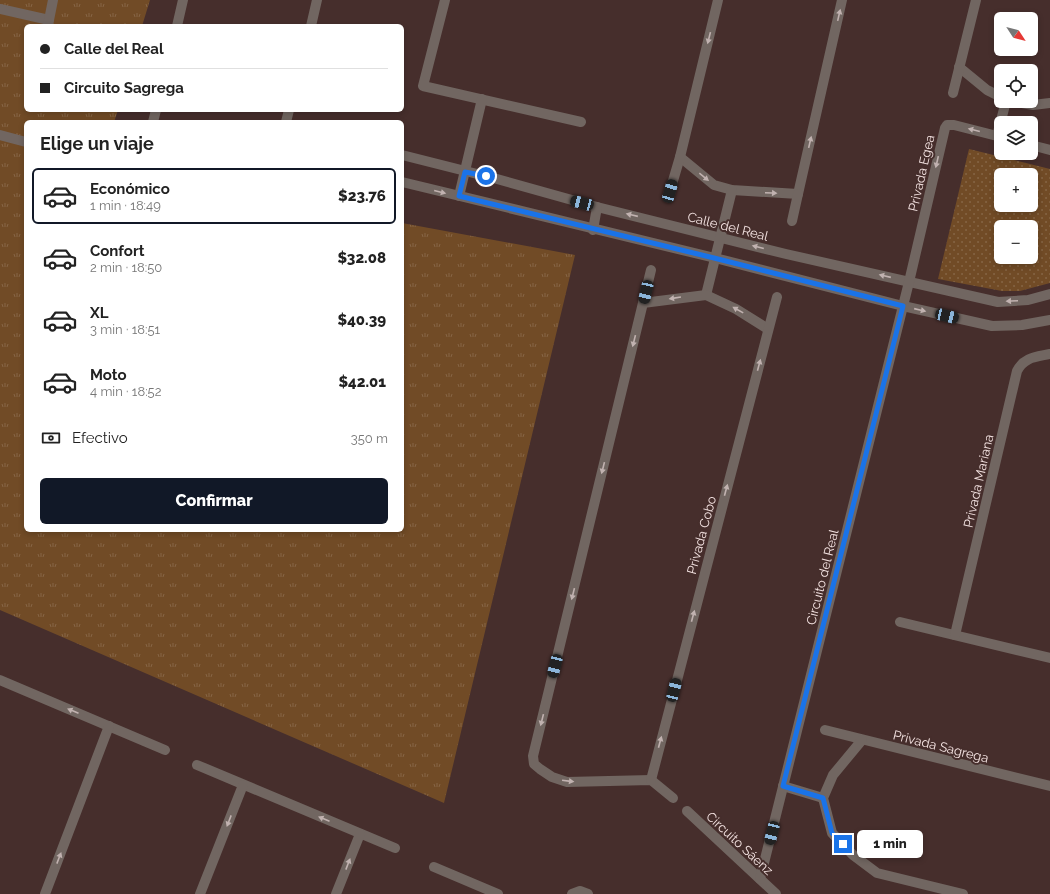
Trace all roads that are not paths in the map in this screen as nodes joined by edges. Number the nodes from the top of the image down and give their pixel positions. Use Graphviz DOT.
graph roads {
  1 [pos="53,0"];
  2 [pos="183,0"];
  3 [pos="318,0"];
  4 [pos="445,0"];
  5 [pos="718,0"];
  6 [pos="842,0"];
  7 [pos="976,0"];
  8 [pos="0,9"];
  9 [pos="48,23"];
  10 [pos="177,24"];
  11 [pos="312,24"];
  12 [pos="959,68"];
  13 [pos="953,93"];
  14 [pos="994,94"];
  15 [pos="482,99"];
  16 [pos="1050,103"];
  17 [pos="1038,104"];
  18 [pos="581,122"];
  19 [pos="0,135"];
  20 [pos="994,135"];
  21 [pos="24,141"];
  22 [pos="1038,147"];
  23 [pos="1050,150"];
  24 [pos="404,156"];
  25 [pos="680,157"];
  26 [pos="465,172"];
  27 [pos="404,182"];
  28 [pos="732,190"];
  29 [pos="670,191"];
  30 [pos="798,194"];
  31 [pos="459,196"];
  32 [pos="597,207"];
  33 [pos="792,221"];
  34 [pos="593,230"];
  35 [pos="720,237"];
  36 [pos="714,258"];
  37 [pos="651,270"];
  38 [pos="909,282"];
  39 [pos="1050,294"];
  40 [pos="706,295"];
  41 [pos="776,297"];
  42 [pos="643,303"];
  43 [pos="903,306"];
  44 [pos="1050,320"];
  45 [pos="768,328"];
  46 [pos="1050,354"];
  47 [pos="900,622"];
  48 [pos="955,635"];
  49 [pos="1050,658"];
  50 [pos="0,680"];
  51 [pos="109,726"];
  52 [pos="825,730"];
  53 [pos="862,740"];
  54 [pos="165,750"];
  55 [pos="197,765"];
  56 [pos="651,780"];
  57 [pos="243,784"];
  58 [pos="783,786"];
  59 [pos="1050,786"];
  60 [pos="673,798"];
  61 [pos="823,798"];
  62 [pos="687,811"];
  63 [pos="360,834"];
  64 [pos="395,848"];
  65 [pos="434,867"];
  66 [pos="760,879"];
  67 [pos="476,889"];
  68 [pos="45,894"];
  69 [pos="200,894"];
  70 [pos="336,894"];
  71 [pos="498,894"];
  72 [pos="572,894"];
  73 [pos="588,894"];
  74 [pos="776,894"];
  75 [pos="963,894"];
  1 -- 9 [label="street"];
  2 -- 10 [label="street"];
  3 -- 11 [label="street"];
  4 -- 15 [label="street"];
  5 -- 25 [label="street, one-way"];
  30 -- 6 [label="street, one-way"];
  7 -- 12 [label="street"];
  8 -- 9 [label="street"];
  12 -- 13 [label="street"];
  12 -- 14 [label="street"];
  15 -- 18 [label="street"];
  15 -- 26 [label="street"];
  16 -- 17 [label="street"];
  19 -- 21 [label="street"];
  20 -- 38 [label="street, Privada Egea, one-way"];
  22 -- 23 [label="street"];
  24 -- 26 [label="street, Calle del Real"];
  25 -- 28 [label="street, one-way"];
  25 -- 29 [label="street"];
  26 -- 31 [label="street"];
  26 -- 32 [label="street, Calle del Real"];
  27 -- 31 [label="street, one-way"];
  28 -- 30 [label="street, one-way"];
  28 -- 35 [label="street"];
  30 -- 33 [label="street"];
  31 -- 34 [label="street"];
  32 -- 34 [label="street"];
  35 -- 32 [label="street, Calle del Real, one-way"];
  34 -- 36 [label="street"];
  35 -- 36 [label="street"];
  38 -- 35 [label="street, Calle del Real, one-way"];
  36 -- 40 [label="street"];
  36 -- 43 [label="street"];
  37 -- 42 [label="street"];
  39 -- 38 [label="street, Calle del Real, one-way"];
  38 -- 43 [label="street, Circuito del Real"];
  40 -- 42 [label="street, one-way"];
  45 -- 40 [label="street, one-way"];
  41 -- 45 [label="street, Privada Cobo"];
  42 -- 56 [label="street, one-way"];
  43 -- 44 [label="street, one-way"];
  43 -- 58 [label="street, Circuito del Real"];
  56 -- 45 [label="street, Privada Cobo, one-way"];
  46 -- 48 [label="street, Privada Mariana"];
  47 -- 48 [label="street"];
  48 -- 49 [label="street"];
  51 -- 50 [label="street, one-way"];
  51 -- 54 [label="street"];
  68 -- 51 [label="street, one-way"];
  52 -- 53 [label="street, Privada Sagrega"];
  53 -- 59 [label="street, Privada Sagrega"];
  53 -- 61 [label="street"];
  55 -- 57 [label="street"];
  56 -- 60 [label="street"];
  63 -- 57 [label="street, one-way"];
  57 -- 69 [label="street, one-way"];
  58 -- 61 [label="street"];
  58 -- 66 [label="street, Circuito del Real"];
  61 -- 75 [label="street"];
  62 -- 66 [label="street, Circuito Sáenz"];
  63 -- 64 [label="street"];
  70 -- 63 [label="street, one-way"];
  65 -- 67 [label="street"];
  66 -- 74 [label="street, Circuito Sáenz"];
  67 -- 71 [label="street"];
  72 -- 73 [label="street"];
}
